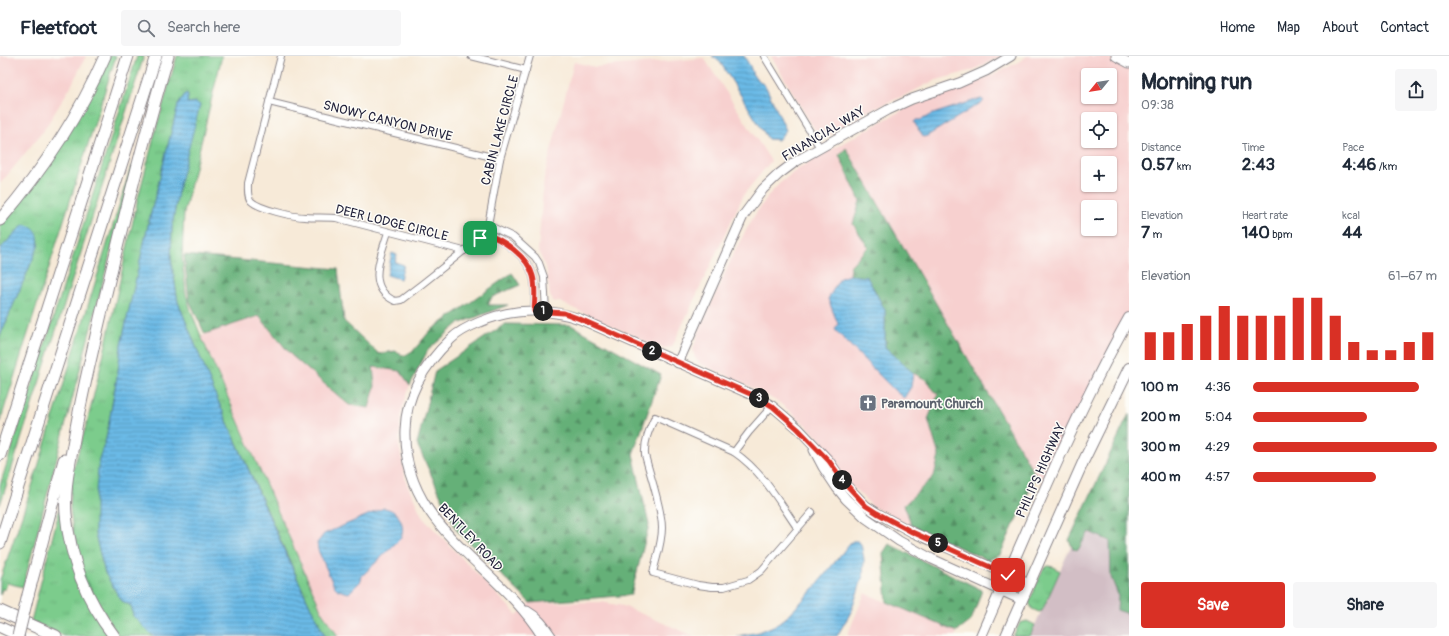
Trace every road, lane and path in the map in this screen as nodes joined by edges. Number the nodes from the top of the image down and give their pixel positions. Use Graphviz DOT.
graph roads {
  1 [pos="105,56"];
  2 [pos="128,56"];
  3 [pos="156,56"];
  4 [pos="168,56"];
  5 [pos="281,56"];
  6 [pos="471,56"];
  7 [pos="530,56"];
  8 [pos="764,56"];
  9 [pos="1012,56"];
  10 [pos="1116,56"];
  11 [pos="1129,63"];
  12 [pos="526,70"];
  13 [pos="270,102"];
  14 [pos="820,148"];
  15 [pos="500,159"];
  16 [pos="0,220"];
  17 [pos="488,225"];
  18 [pos="388,232"];
  19 [pos="484,234"];
  20 [pos="464,251"];
  21 [pos="534,311"];
  22 [pos="546,311"];
  23 [pos="1129,318"];
  24 [pos="1126,330"];
  25 [pos="678,363"];
  26 [pos="1129,368"];
  27 [pos="80,405"];
  28 [pos="772,406"];
  29 [pos="810,441"];
  30 [pos="734,452"];
  31 [pos="0,455"];
  32 [pos="812,512"];
  33 [pos="798,529"];
  34 [pos="0,543"];
  35 [pos="1008,575"];
  36 [pos="1029,584"];
  37 [pos="1001,591"];
  38 [pos="1022,600"];
  39 [pos="522,608"];
  40 [pos="0,611"];
  41 [pos="0,627"];
  42 [pos="18,636"];
  43 [pos="56,636"];
  44 [pos="114,636"];
  45 [pos="542,636"];
  46 [pos="551,636"];
  47 [pos="981,636"];
  48 [pos="1006,636"];
  1 -- 16 [label="highway"];
  2 -- 31 [label="highway"];
  3 -- 34 [label="highway"];
  4 -- 27 [label="highway"];
  5 -- 13 [label="street, DEER LODGE CIRCLE"];
  6 -- 12 [label="street"];
  7 -- 12 [label="street, CABIN LAKE CIRCLE"];
  8 -- 14 [label="street"];
  9 -- 14 [label="street, FINANCIAL WAY"];
  10 -- 11 [label="street"];
  12 -- 15 [label="street, CABIN LAKE CIRCLE"];
  13 -- 15 [label="street, SNOWY CANYON DRIVE"];
  13 -- 18 [label="street, DEER LODGE CIRCLE"];
  14 -- 25 [label="street, FINANCIAL WAY"];
  15 -- 17 [label="street, CABIN LAKE CIRCLE"];
  17 -- 19 [label="street, CABIN LAKE CIRCLE"];
  17 -- 22 [label="street"];
  18 -- 20 [label="street, DEER LODGE CIRCLE"];
  18 -- 20 [label="street, CABIN LAKE CIRCLE"];
  19 -- 20 [label="street, CABIN LAKE CIRCLE"];
  19 -- 21 [label="street"];
  21 -- 22 [label="street, BENTLEY ROAD"];
  21 -- 39 [label="street, BENTLEY ROAD"];
  22 -- 25 [label="street, BENTLEY ROAD"];
  23 -- 24 [label="main road, PHILIPS HIGHWAY"];
  24 -- 35 [label="main road, PHILIPS HIGHWAY"];
  25 -- 28 [label="street, BENTLEY ROAD"];
  26 -- 36 [label="main road"];
  27 -- 42 [label="highway, bridge"];
  27 -- 44 [label="highway"];
  28 -- 29 [label="street, BENTLEY ROAD"];
  28 -- 30 [label="street"];
  29 -- 35 [label="street, BENTLEY ROAD"];
  29 -- 37 [label="street, BENTLEY ROAD"];
  30 -- 33 [label="street"];
  30 -- 33 [label="street"];
  32 -- 33 [label="street"];
  35 -- 36 [label="street, BENTLEY ROAD"];
  35 -- 37 [label="main road, PHILIPS HIGHWAY"];
  36 -- 38 [label="main road"];
  37 -- 38 [label="street, BENTLEY ROAD"];
  37 -- 47 [label="main road, PHILIPS HIGHWAY"];
  38 -- 48 [label="main road"];
  39 -- 45 [label="street, BENTLEY ROAD"];
  39 -- 46 [label="street, BENTLEY ROAD"];
  40 -- 43 [label="highway"];
  41 -- 42 [label="main road"];
}
